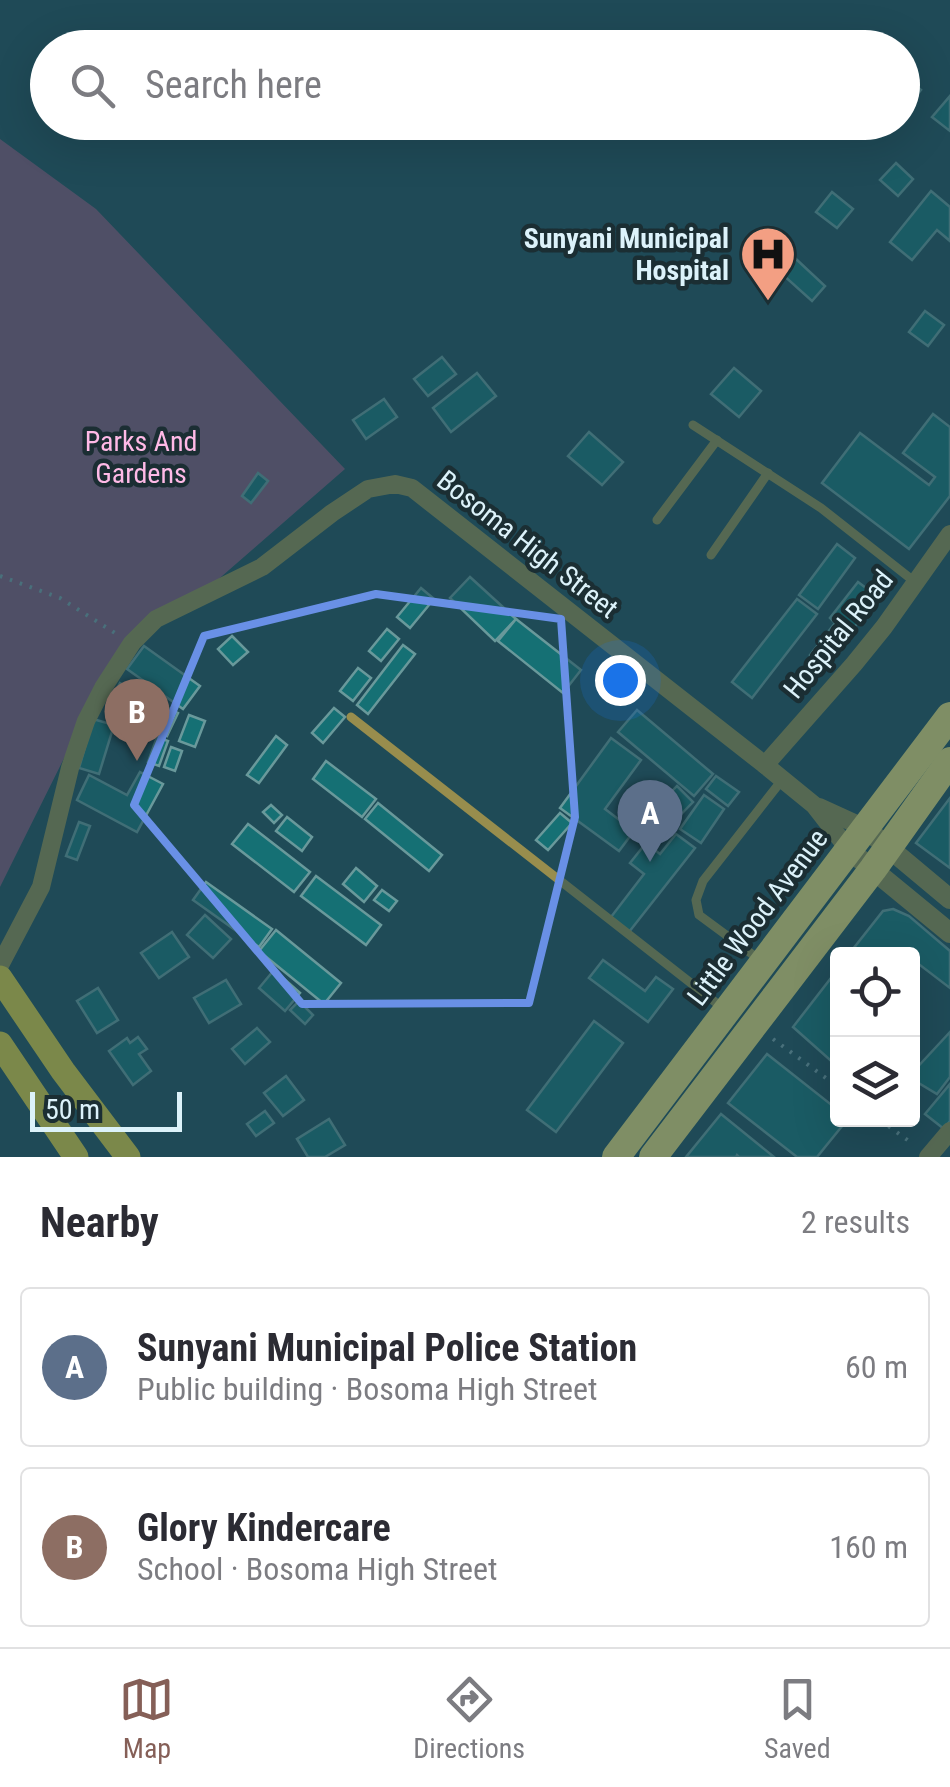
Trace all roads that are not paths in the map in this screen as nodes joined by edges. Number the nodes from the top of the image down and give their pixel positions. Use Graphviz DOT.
graph roads {
  1 [pos="694,425"];
  2 [pos="717,440"];
  3 [pos="768,473"];
  4 [pos="657,520"];
  5 [pos="950,534"];
  6 [pos="711,555"];
  7 [pos="915,582"];
  8 [pos="950,716"];
  9 [pos="351,717"];
  10 [pos="950,761"];
  11 [pos="765,765"];
  12 [pos="782,779"];
  13 [pos="814,805"];
  14 [pos="857,839"];
  15 [pos="880,858"];
  16 [pos="950,900"];
  17 [pos="950,934"];
  18 [pos="763,962"];
  19 [pos="0,965"];
  20 [pos="0,978"];
  21 [pos="726,1011"];
  22 [pos="0,1044"];
  23 [pos="950,1131"];
  24 [pos="928,1156"];
  25 [pos="76,1157"];
  26 [pos="128,1157"];
  27 [pos="616,1157"];
  28 [pos="654,1157"];
  1 -- 2 [label="lane"];
  2 -- 3 [label="lane"];
  2 -- 4 [label="lane"];
  3 -- 6 [label="lane"];
  3 -- 7 [label="lane"];
  5 -- 7 [label="street, Hospital Road"];
  7 -- 11 [label="street, Hospital Road"];
  8 -- 14 [label="highway, Little Wood Avenue"];
  9 -- 21 [label="lane"];
  10 -- 15 [label="highway"];
  11 -- 12 [label="street, Bosoma High Street"];
  11 -- 19 [label="street, Bosoma High Street"];
  12 -- 13 [label="street, Bosoma High Street"];
  12 -- 18 [label="lane"];
  13 -- 14 [label="street, Bosoma High Street"];
  13 -- 14 [label="street, Bosoma High Street"];
  14 -- 15 [label="street, Bosoma High Street"];
  14 -- 18 [label="highway, Little Wood Avenue"];
  15 -- 16 [label="street, Bosoma High Street"];
  15 -- 17 [label="street, Bosoma High Street"];
  15 -- 28 [label="highway"];
  18 -- 21 [label="highway, Little Wood Avenue"];
  20 -- 26 [label="main road"];
  21 -- 27 [label="highway, Little Wood Avenue"];
  22 -- 25 [label="main road"];
  23 -- 24 [label="street"];
}
